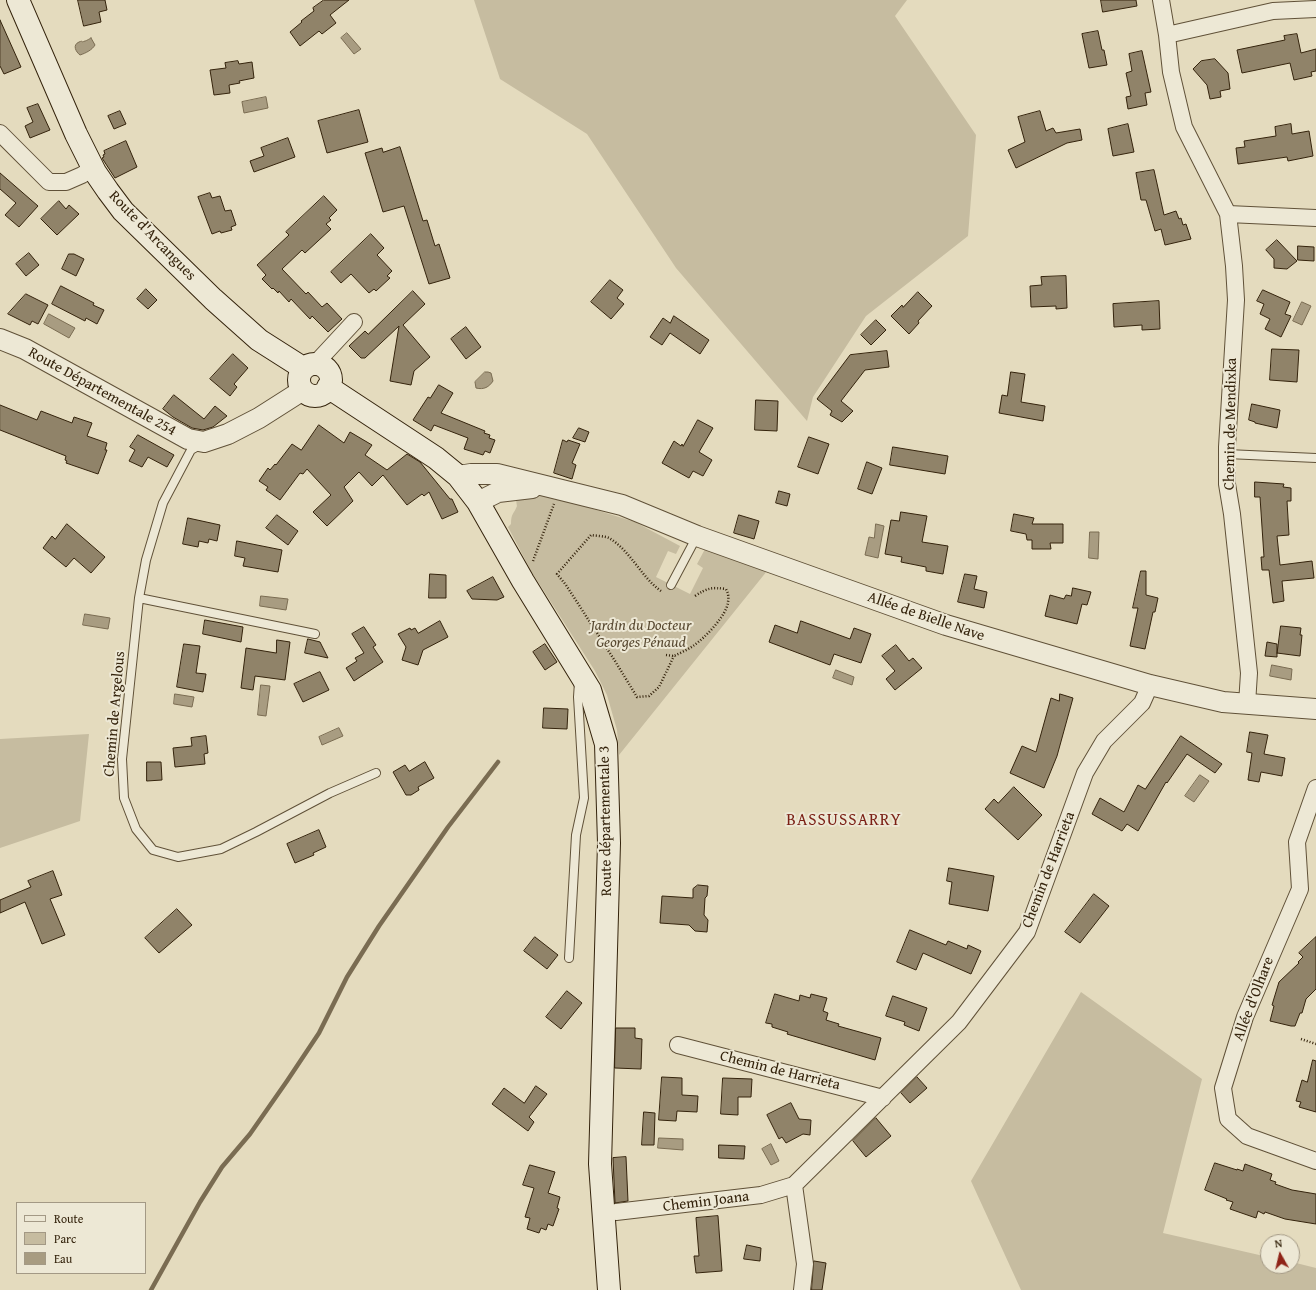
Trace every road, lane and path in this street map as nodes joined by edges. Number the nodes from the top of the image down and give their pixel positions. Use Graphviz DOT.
graph roads {
  1 [pos="18,0"];
  2 [pos="1161,0"];
  3 [pos="1316,9"];
  4 [pos="1168,35"];
  5 [pos="0,133"];
  6 [pos="93,168"];
  7 [pos="1228,214"];
  8 [pos="1316,218"];
  9 [pos="354,322"];
  10 [pos="0,339"];
  11 [pos="309,366"];
  12 [pos="328,387"];
  13 [pos="303,390"];
  14 [pos="204,442"];
  15 [pos="1227,454"];
  16 [pos="1316,458"];
  17 [pos="458,476"];
  18 [pos="546,486"];
  19 [pos="478,502"];
  20 [pos="697,536"];
  21 [pos="671,584"];
  22 [pos="666,594"];
  23 [pos="695,596"];
  24 [pos="139,598"];
  25 [pos="315,634"];
  26 [pos="666,654"];
  27 [pos="674,656"];
  28 [pos="580,673"];
  29 [pos="1150,685"];
  30 [pos="1246,704"];
  31 [pos="1316,709"];
  32 [pos="376,773"];
  33 [pos="1316,788"];
  34 [pos="569,958"];
  35 [pos="1301,1040"];
  36 [pos="1316,1044"];
  37 [pos="678,1045"];
  38 [pos="883,1098"];
  39 [pos="1316,1161"];
  40 [pos="794,1185"];
  41 [pos="616,1212"];
  42 [pos="608,1290"];
  43 [pos="802,1290"];
  1 -- 6 [label="main road, Route d'Arcangues"];
  2 -- 4 [label="street, Chemin de Mendixka"];
  3 -- 4 [label="street"];
  4 -- 7 [label="street, Chemin de Mendixka"];
  5 -- 6 [label="street"];
  6 -- 11 [label="main road, Route d'Arcangues"];
  7 -- 8 [label="street"];
  7 -- 15 [label="street, Chemin de Mendixka"];
  9 -- 11 [label="street"];
  10 -- 14 [label="street, Route Départementale 254"];
  11 -- 12 [label="main road"];
  11 -- 13 [label="main road"];
  12 -- 13 [label="main road"];
  12 -- 17 [label="main road, Route départementale 3"];
  13 -- 14 [label="street"];
  14 -- 24 [label="lane, Chemin de Argelous"];
  15 -- 16 [label="lane"];
  15 -- 30 [label="street, Chemin de Mendixka"];
  17 -- 18 [label="street, Allée de Bielle Nave"];
  17 -- 19 [label="main road, Route départementale 3"];
  18 -- 19 [label="street, Allée de Bielle Nave"];
  18 -- 20 [label="street, Allée de Bielle Nave"];
  19 -- 28 [label="main road, Route départementale 3"];
  20 -- 21 [label="lane"];
  20 -- 29 [label="street, Allée de Bielle Nave"];
  22 -- 27 [label="path"];
  23 -- 27 [label="path"];
  24 -- 25 [label="lane"];
  24 -- 32 [label="lane, Chemin de Argelous"];
  26 -- 27 [label="path"];
  28 -- 34 [label="lane"];
  28 -- 42 [label="main road, Route départementale 3"];
  29 -- 30 [label="street, Allée de Bielle Nave"];
  29 -- 38 [label="street, Chemin de Harrieta"];
  30 -- 31 [label="street, Allée de Bielle Nave"];
  33 -- 39 [label="street, Allée d'Olhare"];
  35 -- 36 [label="path"];
  37 -- 38 [label="street, Chemin de Harrieta"];
  38 -- 40 [label="street, Chemin de Harrieta"];
  40 -- 41 [label="street, Chemin Joana"];
  40 -- 43 [label="street"];
}
